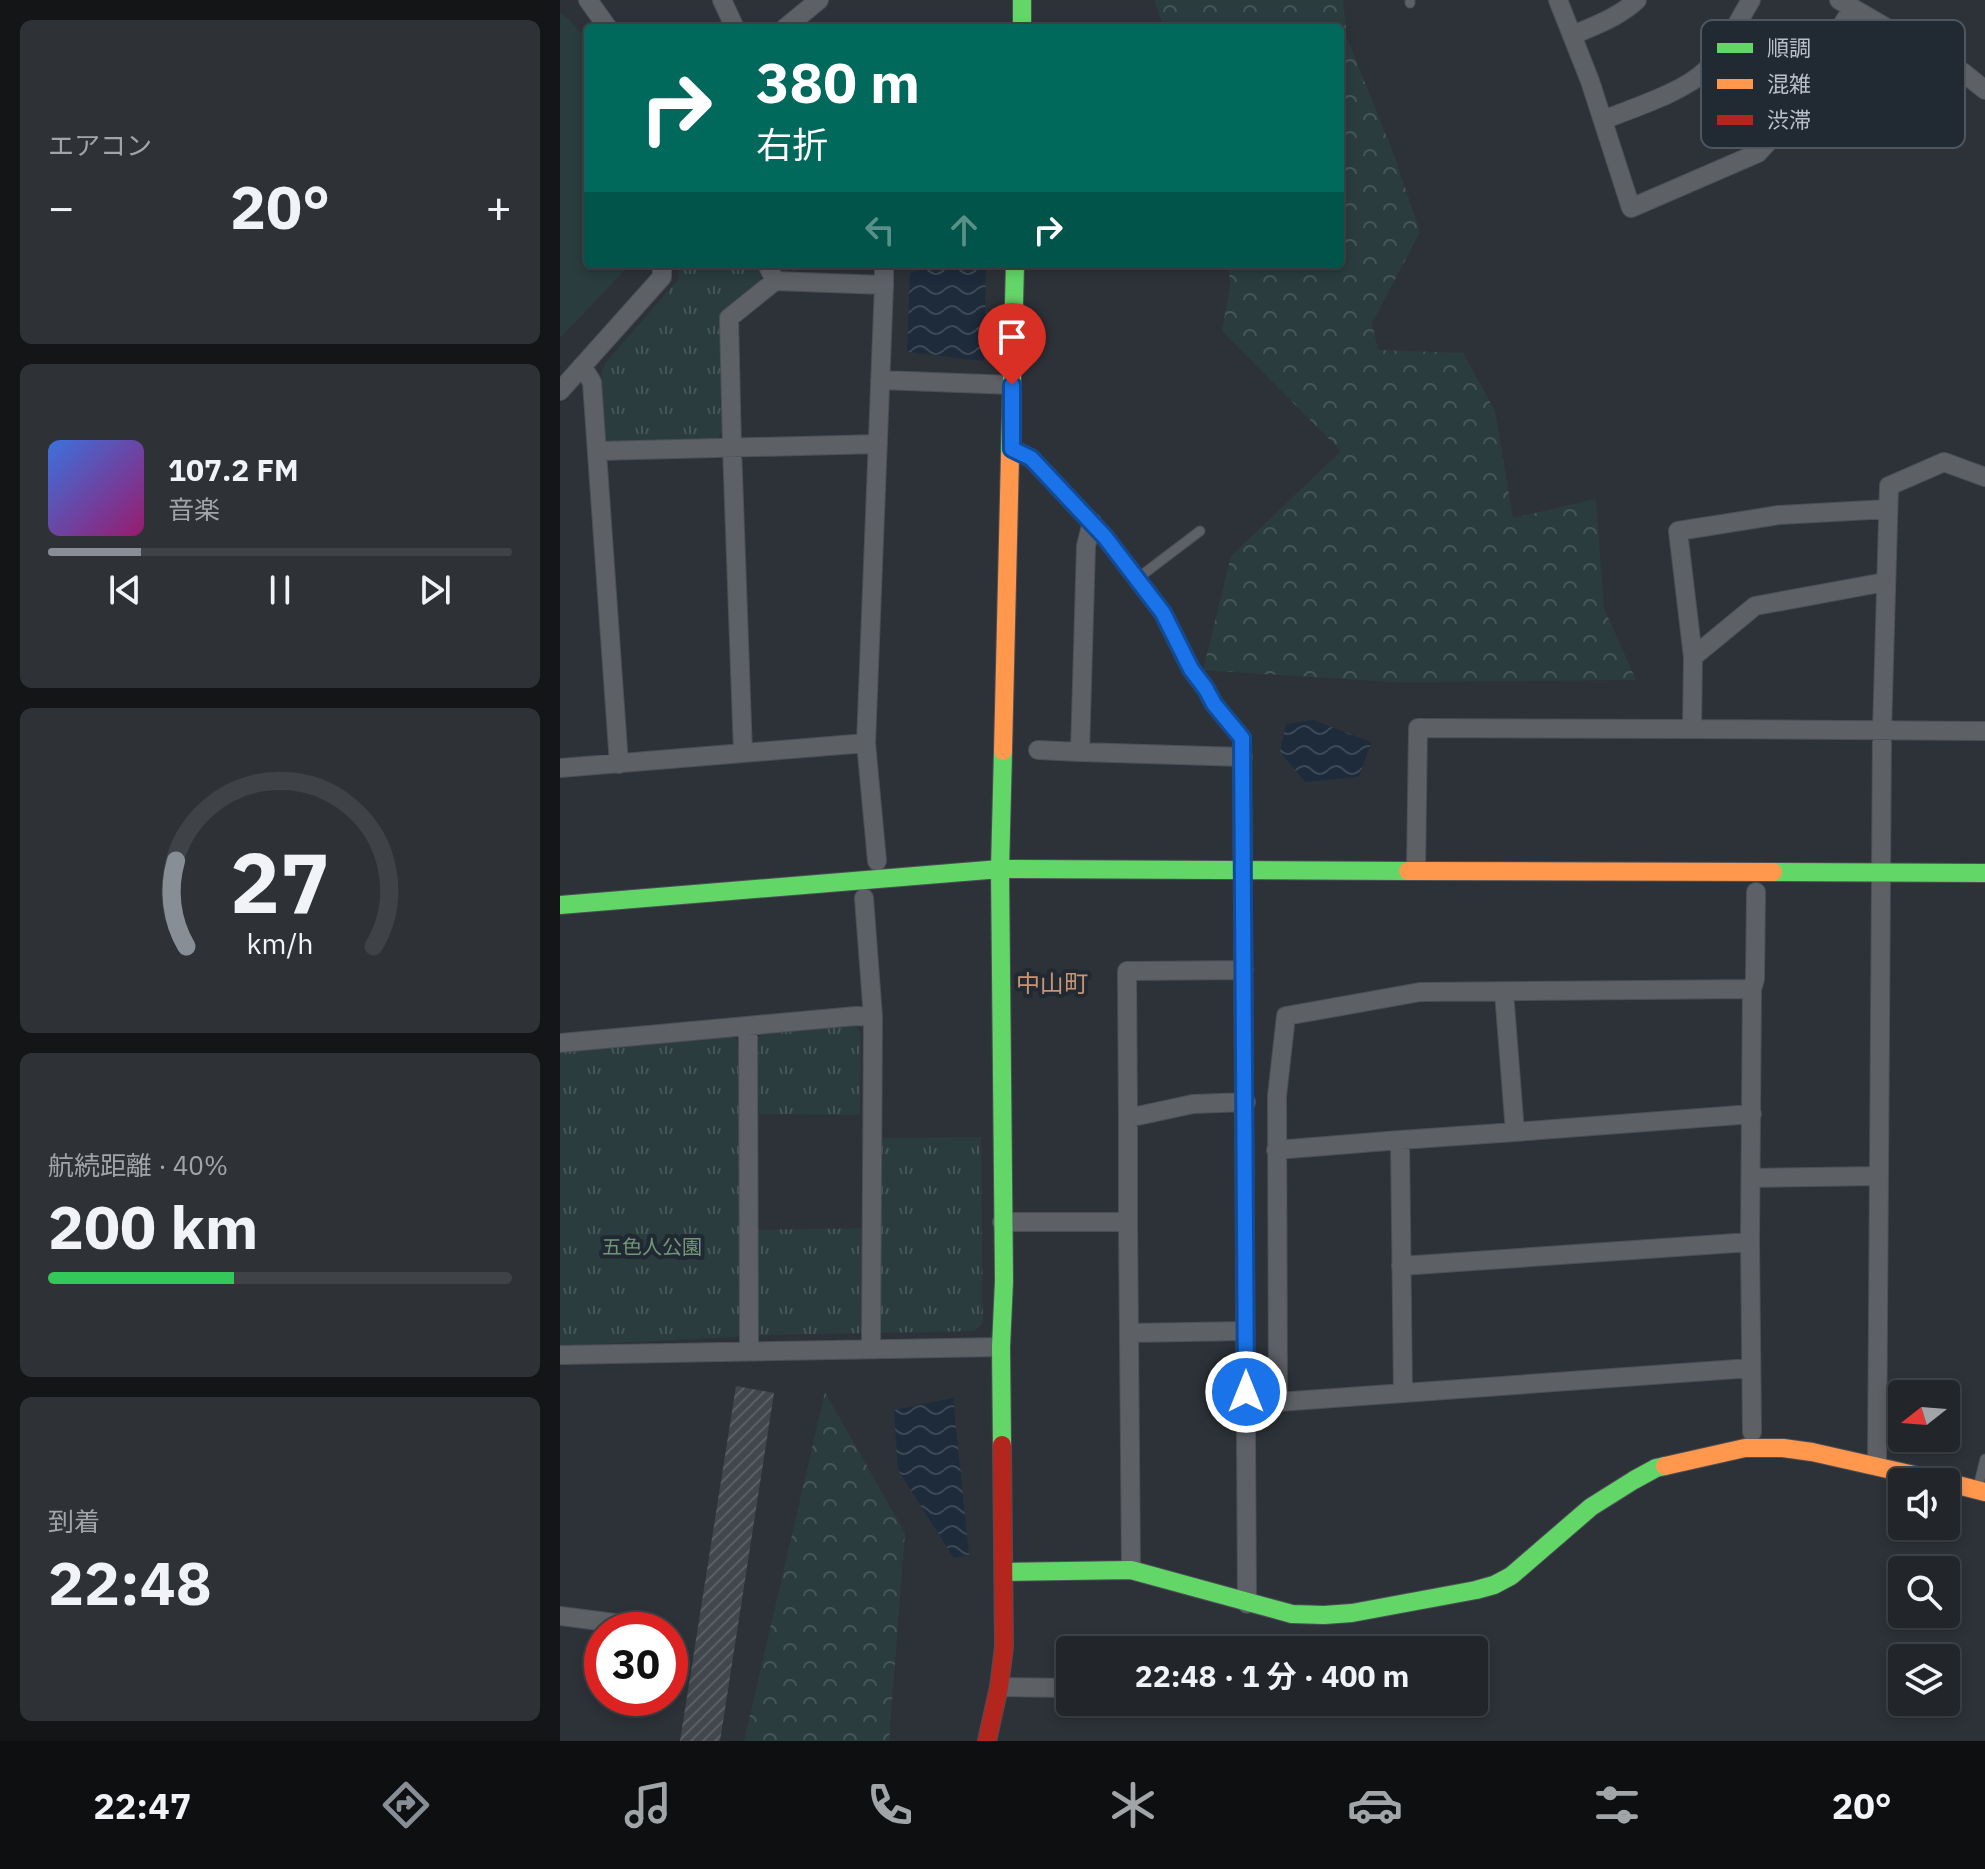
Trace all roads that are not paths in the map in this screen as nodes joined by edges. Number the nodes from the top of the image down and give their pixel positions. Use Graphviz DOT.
graph roads {
  1 [pos="588,0"];
  2 [pos="722,0"];
  3 [pos="819,0"];
  4 [pos="1022,0"];
  5 [pos="1558,0"];
  6 [pos="1637,0"];
  7 [pos="1751,0"];
  8 [pos="1846,4"];
  9 [pos="1739,20"];
  10 [pos="1873,20"];
  11 [pos="605,24"];
  12 [pos="733,24"];
  13 [pos="790,24"];
  14 [pos="1022,24"];
  15 [pos="1573,35"];
  16 [pos="1701,73"];
  17 [pos="1965,74"];
  18 [pos="1985,90"];
  19 [pos="1603,120"];
  20 [pos="1763,148"];
  21 [pos="662,268"];
  22 [pos="884,268"];
  23 [pos="1015,268"];
  24 [pos="771,272"];
  25 [pos="884,285"];
  26 [pos="582,366"];
  27 [pos="880,380"];
  28 [pos="1012,385"];
  29 [pos="560,391"];
  30 [pos="878,444"];
  31 [pos="732,447"];
  32 [pos="1012,449"];
  33 [pos="598,451"];
  34 [pos="1985,477"];
  35 [pos="1888,509"];
  36 [pos="1092,522"];
  37 [pos="1200,531"];
  38 [pos="1138,578"];
  39 [pos="1885,582"];
  40 [pos="1693,657"];
  41 [pos="1692,729"];
  42 [pos="1985,731"];
  43 [pos="1882,732"];
  44 [pos="866,743"];
  45 [pos="1038,750"];
  46 [pos="743,752"];
  47 [pos="1080,752"];
  48 [pos="1243,757"];
  49 [pos="619,764"];
  50 [pos="560,768"];
  51 [pos="877,861"];
  52 [pos="1000,869"];
  53 [pos="1243,870"];
  54 [pos="1416,870"];
  55 [pos="1881,873"];
  56 [pos="1985,873"];
  57 [pos="1756,892"];
  58 [pos="864,898"];
  59 [pos="560,905"];
  60 [pos="1244,970"];
  61 [pos="1752,989"];
  62 [pos="1504,992"];
  63 [pos="873,1017"];
  64 [pos="748,1026"];
  65 [pos="560,1043"];
  66 [pos="1246,1102"];
  67 [pos="1752,1114"];
  68 [pos="1128,1118"];
  69 [pos="1515,1132"];
  70 [pos="1400,1140"];
  71 [pos="1276,1150"];
  72 [pos="1879,1176"];
  73 [pos="1752,1178"];
  74 [pos="1002,1222"];
  75 [pos="1128,1222"];
  76 [pos="1750,1242"];
  77 [pos="1401,1266"];
  78 [pos="1246,1331"];
  79 [pos="1129,1333"];
  80 [pos="1001,1347"];
  81 [pos="871,1349"];
  82 [pos="749,1351"];
  83 [pos="560,1355"];
  84 [pos="1751,1368"];
  85 [pos="1403,1393"];
  86 [pos="1752,1432"];
  87 [pos="1985,1459"];
  88 [pos="1877,1466"];
  89 [pos="1888,1469"];
  90 [pos="1960,1486"];
  91 [pos="1981,1491"];
  92 [pos="1131,1570"];
  93 [pos="1004,1572"];
  94 [pos="1247,1604"];
  95 [pos="560,1616"];
  96 [pos="584,1619"];
  97 [pos="999,1687"];
  98 [pos="1056,1688"];
  99 [pos="987,1741"];
  1 -- 11 [label="street"];
  2 -- 12 [label="street"];
  3 -- 13 [label="street"];
  4 -- 14 [label="street"];
  5 -- 15 [label="street"];
  6 -- 15 [label="street"];
  7 -- 9 [label="street"];
  8 -- 10 [label="street"];
  15 -- 19 [label="street"];
  16 -- 19 [label="street"];
  17 -- 18 [label="street"];
  19 -- 20 [label="street"];
  21 -- 26 [label="street"];
  22 -- 25 [label="street"];
  23 -- 28 [label="street"];
  24 -- 25 [label="street"];
  24 -- 31 [label="street"];
  25 -- 27 [label="street"];
  26 -- 29 [label="street"];
  26 -- 33 [label="street"];
  27 -- 28 [label="street"];
  27 -- 30 [label="street"];
  28 -- 32 [label="street"];
  30 -- 31 [label="street"];
  30 -- 44 [label="street"];
  31 -- 33 [label="street"];
  31 -- 46 [label="street"];
  32 -- 36 [label="street"];
  32 -- 52 [label="street"];
  33 -- 49 [label="street"];
  34 -- 35 [label="street"];
  35 -- 39 [label="street"];
  35 -- 40 [label="street"];
  36 -- 38 [label="street"];
  36 -- 47 [label="street"];
  37 -- 38 [label="lane"];
  38 -- 48 [label="street"];
  39 -- 40 [label="street"];
  39 -- 43 [label="street"];
  40 -- 41 [label="street"];
  41 -- 43 [label="street"];
  41 -- 54 [label="street"];
  42 -- 43 [label="street"];
  43 -- 55 [label="street"];
  44 -- 46 [label="street"];
  44 -- 51 [label="street"];
  45 -- 47 [label="street"];
  46 -- 49 [label="street"];
  47 -- 48 [label="street"];
  48 -- 53 [label="street"];
  49 -- 50 [label="street"];
  52 -- 53 [label="street"];
  52 -- 59 [label="street"];
  52 -- 74 [label="street"];
  53 -- 54 [label="street"];
  53 -- 60 [label="street"];
  54 -- 55 [label="street"];
  55 -- 56 [label="street"];
  55 -- 72 [label="street"];
  57 -- 61 [label="street"];
  58 -- 63 [label="street"];
  60 -- 66 [label="street"];
  60 -- 68 [label="street"];
  61 -- 62 [label="street"];
  61 -- 67 [label="street"];
  62 -- 69 [label="street"];
  62 -- 71 [label="street"];
  63 -- 64 [label="street"];
  63 -- 81 [label="street"];
  64 -- 65 [label="street"];
  64 -- 82 [label="street"];
  66 -- 68 [label="street"];
  66 -- 78 [label="street"];
  67 -- 69 [label="street"];
  67 -- 73 [label="street"];
  68 -- 75 [label="street"];
  69 -- 70 [label="street"];
  70 -- 71 [label="street"];
  70 -- 77 [label="street"];
  71 -- 85 [label="street"];
  72 -- 73 [label="street"];
  72 -- 88 [label="street"];
  73 -- 76 [label="street"];
  74 -- 75 [label="street"];
  74 -- 80 [label="street"];
  75 -- 79 [label="street"];
  76 -- 77 [label="street"];
  76 -- 84 [label="street"];
  77 -- 85 [label="street"];
  78 -- 79 [label="street"];
  78 -- 94 [label="street"];
  79 -- 92 [label="street"];
  80 -- 81 [label="street"];
  80 -- 93 [label="street"];
  81 -- 82 [label="street"];
  82 -- 83 [label="street"];
  84 -- 85 [label="street"];
  84 -- 86 [label="street"];
  87 -- 91 [label="lane"];
  88 -- 89 [label="street"];
  88 -- 94 [label="street"];
  90 -- 91 [label="street"];
  92 -- 93 [label="street"];
  92 -- 94 [label="street"];
  93 -- 97 [label="street"];
  95 -- 96 [label="street"];
  97 -- 98 [label="street"];
  97 -- 99 [label="street"];
}
